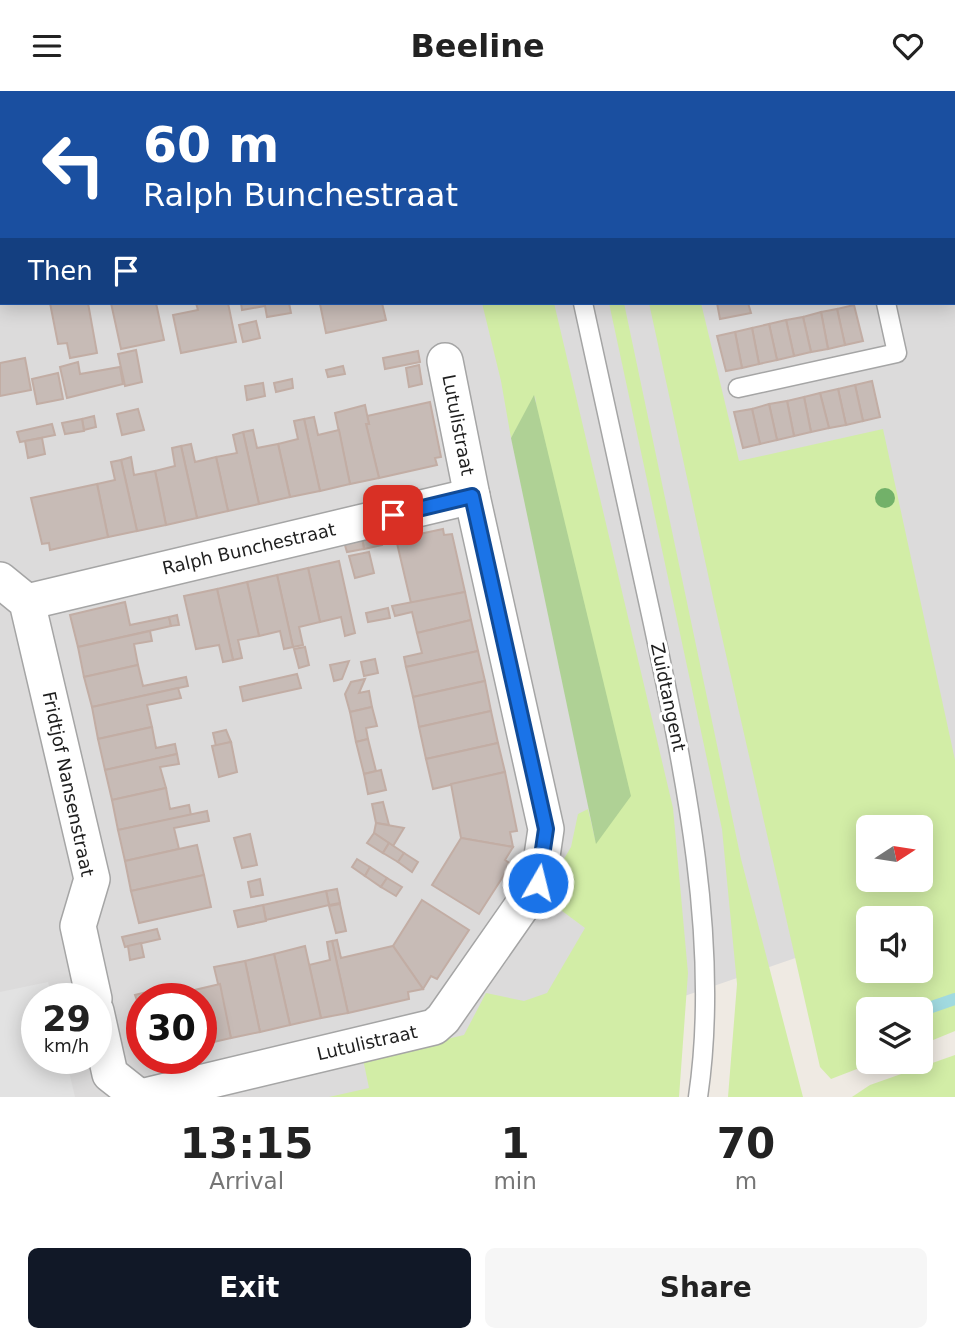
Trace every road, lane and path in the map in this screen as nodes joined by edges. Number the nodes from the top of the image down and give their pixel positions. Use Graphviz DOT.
graph roads {
  1 [pos="583,305"];
  2 [pos="886,305"];
  3 [pos="445,361"];
  4 [pos="738,388"];
  5 [pos="472,496"];
  6 [pos="0,580"];
  7 [pos="27,602"];
  8 [pos="90,983"];
  9 [pos="110,1074"];
  10 [pos="140,1097"];
  11 [pos="698,1097"];
  1 -- 11 [label="lane, Zuidtangent"];
  2 -- 4 [label="lane"];
  3 -- 5 [label="street, Lutulistraat"];
  5 -- 7 [label="street, Ralph Bunchestraat"];
  5 -- 10 [label="street, Lutulistraat"];
  6 -- 7 [label="street"];
  7 -- 8 [label="street, Fridtjof Nansenstraat"];
  9 -- 10 [label="street, Lutulistraat"];
}
